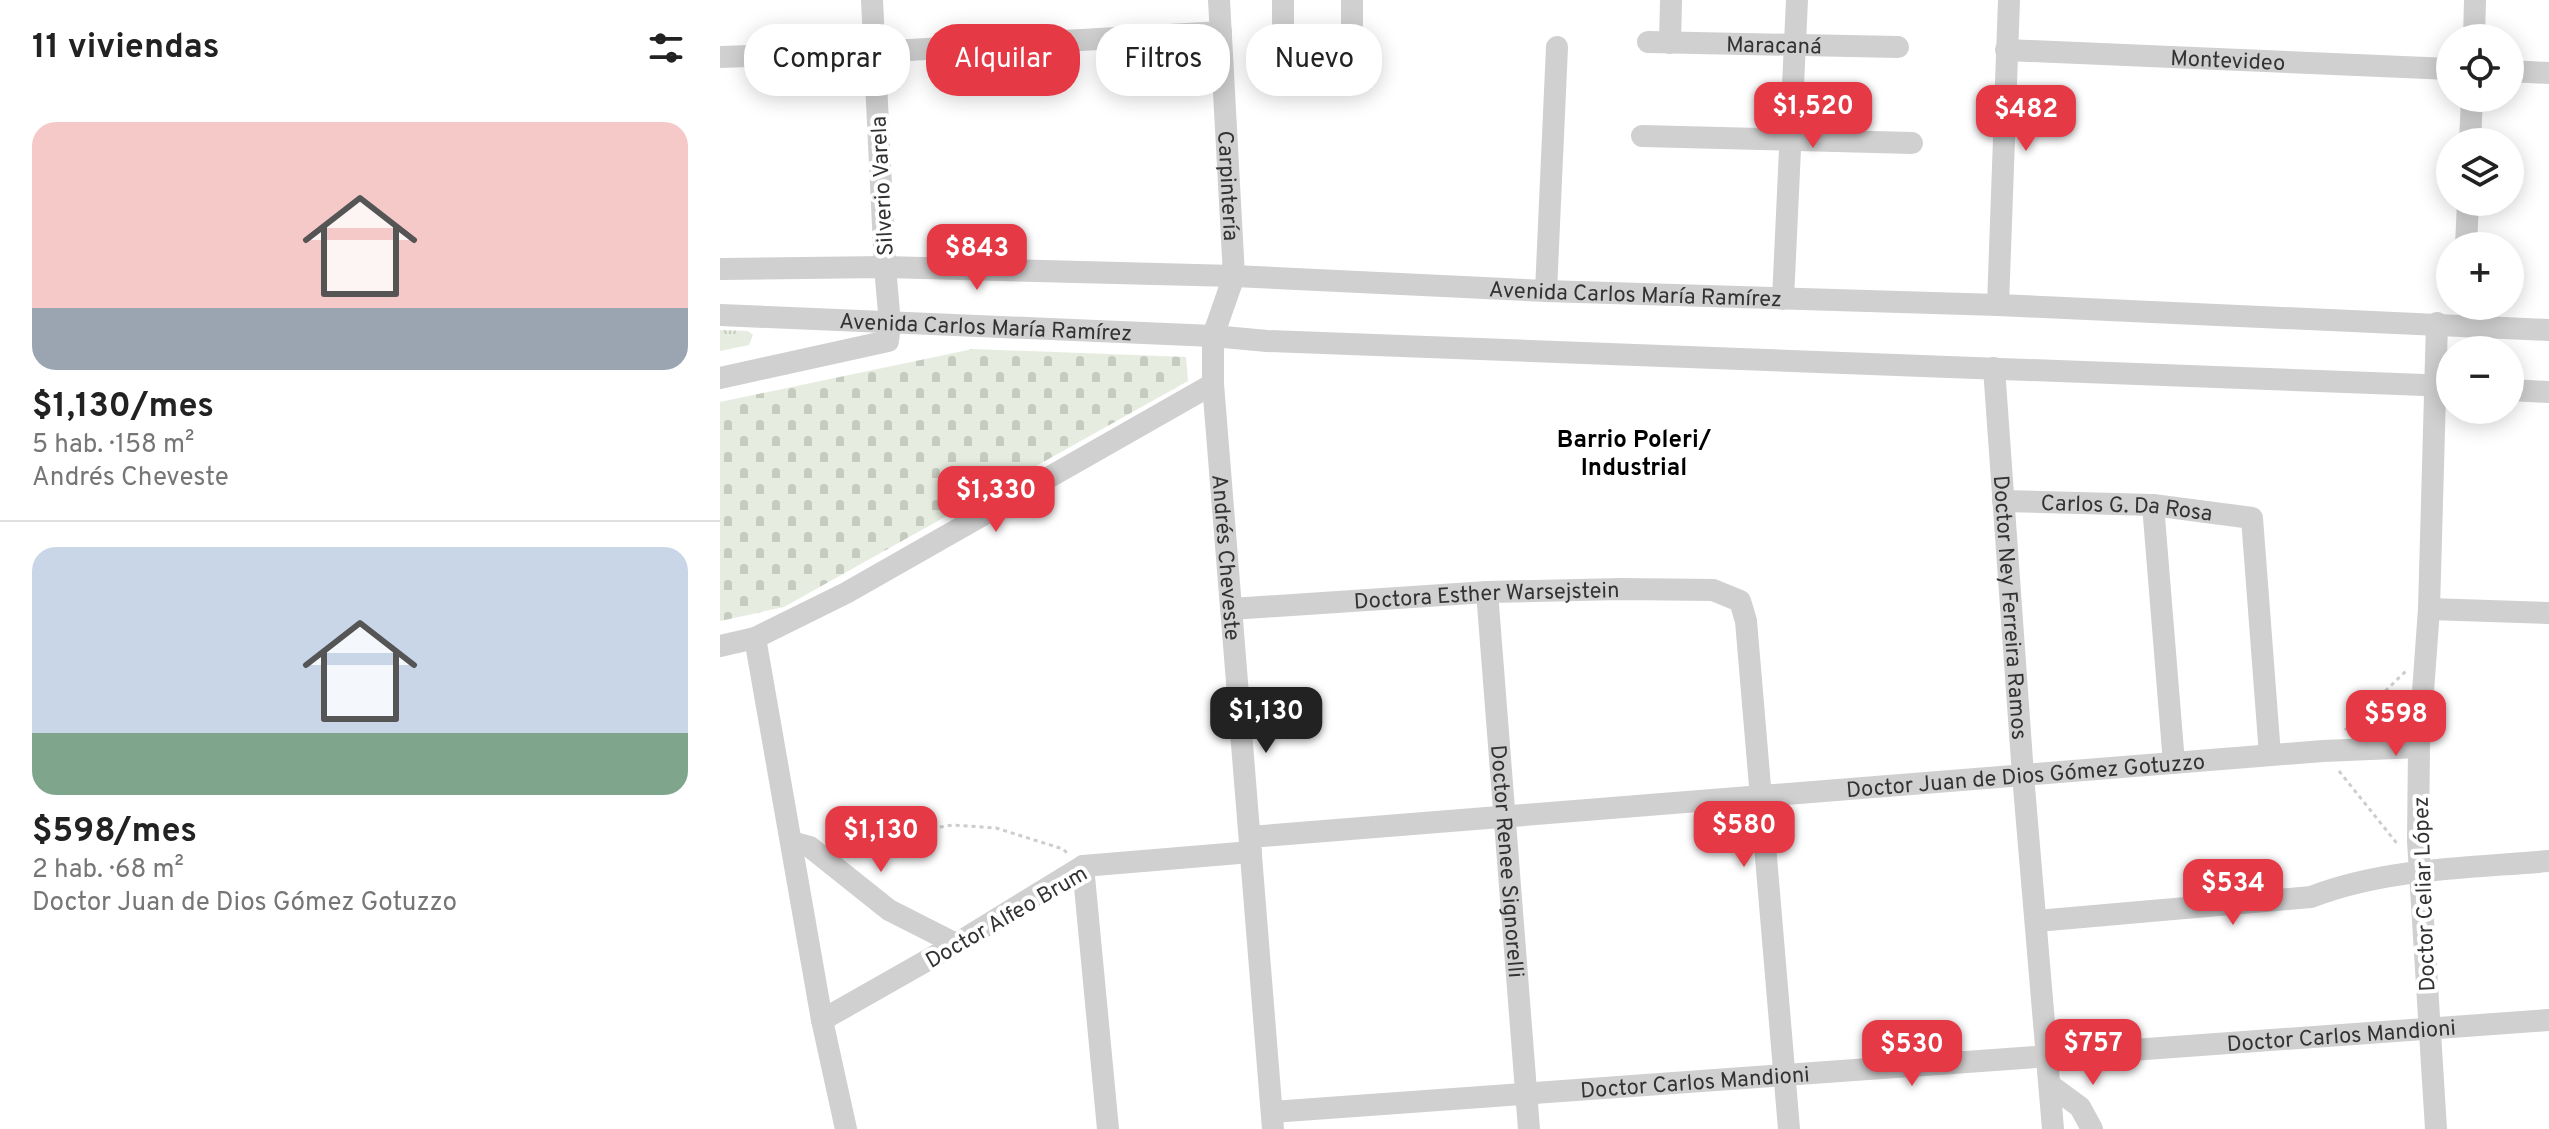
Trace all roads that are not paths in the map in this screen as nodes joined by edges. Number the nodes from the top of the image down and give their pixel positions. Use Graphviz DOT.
graph roads {
  1 [pos="872,0"];
  2 [pos="1219,0"];
  3 [pos="1283,0"];
  4 [pos="1352,0"];
  5 [pos="1671,0"];
  6 [pos="1797,0"];
  7 [pos="2009,0"];
  8 [pos="2475,0"];
  9 [pos="873,24"];
  10 [pos="1220,24"];
  11 [pos="1283,24"];
  12 [pos="1352,24"];
  13 [pos="2474,24"];
  14 [pos="1096,39"];
  15 [pos="1795,45"];
  16 [pos="1557,47"];
  17 [pos="1898,47"];
  18 [pos="910,50"];
  19 [pos="2006,50"];
  20 [pos="744,56"];
  21 [pos="720,57"];
  22 [pos="2436,68"];
  23 [pos="2524,72"];
  24 [pos="2549,73"];
  25 [pos="876,96"];
  26 [pos="1224,96"];
  27 [pos="1642,136"];
  28 [pos="1791,140"];
  29 [pos="1912,143"];
  30 [pos="885,267"];
  31 [pos="720,269"];
  32 [pos="1234,276"];
  33 [pos="1546,291"];
  34 [pos="1783,299"];
  35 [pos="1998,305"];
  36 [pos="720,315"];
  37 [pos="2447,320"];
  38 [pos="2492,320"];
  39 [pos="2437,323"];
  40 [pos="890,324"];
  41 [pos="2549,330"];
  42 [pos="1213,336"];
  43 [pos="2438,336"];
  44 [pos="1994,368"];
  45 [pos="720,378"];
  46 [pos="1213,384"];
  47 [pos="2436,386"];
  48 [pos="2524,391"];
  49 [pos="2549,392"];
  50 [pos="2441,424"];
  51 [pos="2003,501"];
  52 [pos="2153,505"];
  53 [pos="1487,592"];
  54 [pos="1231,609"];
  55 [pos="2429,609"];
  56 [pos="2549,613"];
  57 [pos="755,638"];
  58 [pos="720,646"];
  59 [pos="2419,747"];
  60 [pos="2270,755"];
  61 [pos="2174,763"];
  62 [pos="2023,775"];
  63 [pos="1761,796"];
  64 [pos="1505,816"];
  65 [pos="801,844"];
  66 [pos="1250,845"];
  67 [pos="2549,861"];
  68 [pos="1083,866"];
  69 [pos="2419,872"];
  70 [pos="2037,921"];
  71 [pos="956,944"];
  72 [pos="822,1020"];
  73 [pos="2549,1020"];
  74 [pos="2428,1028"];
  75 [pos="2047,1056"];
  76 [pos="1786,1075"];
  77 [pos="2050,1085"];
  78 [pos="1526,1093"];
  79 [pos="1273,1120"];
  80 [pos="846,1129"];
  81 [pos="1108,1129"];
  82 [pos="1529,1129"];
  83 [pos="1789,1129"];
  84 [pos="2053,1129"];
  85 [pos="2092,1129"];
  86 [pos="2436,1129"];
  1 -- 9 [label="street, Silverio Varela"];
  2 -- 10 [label="street, Carpintería"];
  3 -- 11 [label="street"];
  4 -- 12 [label="street"];
  5 -- 15 [label="street, Maracaná"];
  6 -- 15 [label="street"];
  7 -- 19 [label="street"];
  8 -- 13 [label="street"];
  14 -- 18 [label="street"];
  15 -- 17 [label="street, Maracaná"];
  15 -- 28 [label="street"];
  16 -- 33 [label="street"];
  19 -- 22 [label="street, Montevideo"];
  19 -- 35 [label="street"];
  20 -- 21 [label="street"];
  23 -- 24 [label="street"];
  25 -- 30 [label="street, Silverio Varela"];
  26 -- 32 [label="street, Carpintería"];
  27 -- 28 [label="street"];
  28 -- 29 [label="street"];
  28 -- 34 [label="street"];
  30 -- 31 [label="street, Avenida Carlos María Ramírez"];
  30 -- 32 [label="street, Avenida Carlos María Ramírez"];
  30 -- 40 [label="street, Silverio Varela"];
  32 -- 33 [label="street, Avenida Carlos María Ramírez"];
  32 -- 42 [label="street, Andrés Cheveste"];
  33 -- 34 [label="street, Avenida Carlos María Ramírez"];
  34 -- 35 [label="street, Avenida Carlos María Ramírez"];
  35 -- 39 [label="street, Avenida Carlos María Ramírez"];
  36 -- 40 [label="street, Avenida Carlos María Ramírez"];
  37 -- 39 [label="street, Avenida Carlos María Ramírez"];
  38 -- 41 [label="street, Avenida Carlos María Ramírez"];
  39 -- 43 [label="street, Doctor Celiar López"];
  40 -- 42 [label="street, Avenida Carlos María Ramírez"];
  40 -- 45 [label="street"];
  42 -- 44 [label="street, Avenida Carlos María Ramírez"];
  42 -- 46 [label="street, Andrés Cheveste"];
  44 -- 47 [label="street, Avenida Carlos María Ramírez"];
  44 -- 51 [label="street, Doctor Ney Ferreira Ramos"];
  46 -- 54 [label="street, Andrés Cheveste"];
  46 -- 57 [label="street"];
  48 -- 49 [label="street"];
  50 -- 55 [label="street, Doctor Celiar López"];
  51 -- 52 [label="street, Carlos G. Da Rosa"];
  51 -- 62 [label="street, Doctor Ney Ferreira Ramos"];
  52 -- 60 [label="street, Carlos G. Da Rosa"];
  52 -- 61 [label="street"];
  53 -- 54 [label="street, Doctora Esther Warsejstein"];
  53 -- 63 [label="street, Doctora Esther Warsejstein"];
  53 -- 64 [label="street, Doctor Renee Signorelli"];
  54 -- 66 [label="street, Andrés Cheveste"];
  55 -- 56 [label="street"];
  55 -- 59 [label="street, Doctor Celiar López"];
  57 -- 58 [label="street"];
  57 -- 65 [label="street"];
  59 -- 60 [label="street, Doctor Juan de Dios Gómez Gotuzzo"];
  59 -- 69 [label="street, Doctor Celiar López"];
  60 -- 61 [label="street, Doctor Juan de Dios Gómez Gotuzzo"];
  61 -- 62 [label="street, Doctor Juan de Dios Gómez Gotuzzo"];
  62 -- 63 [label="street, Doctor Juan de Dios Gómez Gotuzzo"];
  62 -- 70 [label="street, Doctor Ney Ferreira Ramos"];
  63 -- 64 [label="street, Doctor Juan de Dios Gómez Gotuzzo"];
  63 -- 76 [label="street"];
  64 -- 66 [label="street, Doctor Juan de Dios Gómez Gotuzzo"];
  64 -- 78 [label="street, Doctor Renee Signorelli"];
  65 -- 71 [label="street"];
  65 -- 72 [label="street"];
  66 -- 68 [label="street, Doctor Alfeo Brum"];
  66 -- 79 [label="street, Andrés Cheveste"];
  67 -- 69 [label="street"];
  68 -- 71 [label="street, Doctor Alfeo Brum"];
  68 -- 81 [label="street"];
  69 -- 70 [label="street"];
  69 -- 74 [label="street, Doctor Celiar López"];
  70 -- 75 [label="street, Doctor Ney Ferreira Ramos"];
  71 -- 72 [label="street, Doctor Alfeo Brum"];
  72 -- 80 [label="street"];
  73 -- 74 [label="street, Doctor Carlos Mandioni"];
  74 -- 75 [label="street, Doctor Carlos Mandioni"];
  74 -- 86 [label="street, Doctor Celiar López"];
  75 -- 76 [label="street, Doctor Carlos Mandioni"];
  75 -- 77 [label="street, Doctor Ney Ferreira Ramos"];
  76 -- 78 [label="street, Doctor Carlos Mandioni"];
  76 -- 83 [label="street"];
  77 -- 84 [label="street, Doctor Ney Ferreira Ramos"];
  77 -- 85 [label="street"];
  78 -- 79 [label="street, Doctor Carlos Mandioni"];
  78 -- 82 [label="street, Doctor Renee Signorelli"];
}
